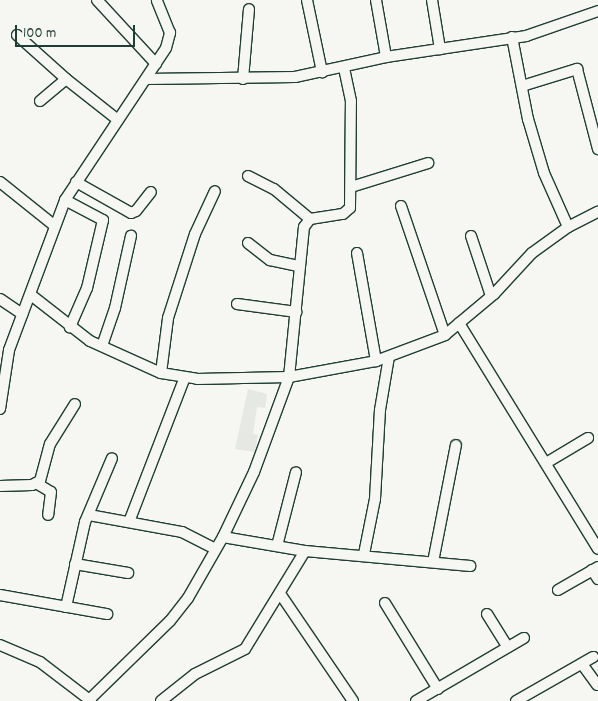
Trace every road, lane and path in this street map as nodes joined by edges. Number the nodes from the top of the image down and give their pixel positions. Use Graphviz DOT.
graph roads {
  1 [pos="97,0"];
  2 [pos="307,0"];
  3 [pos="376,0"];
  4 [pos="432,0"];
  5 [pos="161,1"];
  6 [pos="249,9"];
  7 [pos="598,11"];
  8 [pos="17,35"];
  9 [pos="512,37"];
  10 [pos="440,49"];
  11 [pos="386,57"];
  12 [pos="156,64"];
  13 [pos="344,68"];
  14 [pos="322,72"];
  15 [pos="66,79"];
  16 [pos="146,79"];
  17 [pos="243,79"];
  18 [pos="522,86"];
  19 [pos="40,101"];
  20 [pos="118,120"];
  21 [pos="598,149"];
  22 [pos="428,163"];
  23 [pos="248,176"];
  24 [pos="0,182"];
  25 [pos="76,182"];
  26 [pos="351,187"];
  27 [pos="216,191"];
  28 [pos="151,192"];
  29 [pos="65,200"];
  30 [pos="401,206"];
  31 [pos="598,212"];
  32 [pos="310,218"];
  33 [pos="55,226"];
  34 [pos="568,227"];
  35 [pos="131,236"];
  36 [pos="471,236"];
  37 [pos="248,243"];
  38 [pos="357,253"];
  39 [pos="299,266"];
  40 [pos="32,295"];
  41 [pos="491,296"];
  42 [pos="0,299"];
  43 [pos="237,304"];
  44 [pos="296,312"];
  45 [pos="22,314"];
  46 [pos="459,323"];
  47 [pos="70,327"];
  48 [pos="445,335"];
  49 [pos="102,346"];
  50 [pos="388,358"];
  51 [pos="376,361"];
  52 [pos="161,373"];
  53 [pos="185,377"];
  54 [pos="289,377"];
  55 [pos="75,404"];
  56 [pos="0,409"];
  57 [pos="588,438"];
  58 [pos="456,445"];
  59 [pos="112,458"];
  60 [pos="546,463"];
  61 [pos="296,472"];
  62 [pos="36,484"];
  63 [pos="0,486"];
  64 [pos="48,515"];
  65 [pos="89,515"];
  66 [pos="129,522"];
  67 [pos="223,537"];
  68 [pos="277,546"];
  69 [pos="598,548"];
  70 [pos="216,549"];
  71 [pos="305,551"];
  72 [pos="364,554"];
  73 [pos="433,562"];
  74 [pos="75,564"];
  75 [pos="470,566"];
  76 [pos="595,569"];
  77 [pos="128,574"];
  78 [pos="598,579"];
  79 [pos="558,590"];
  80 [pos="0,595"];
  81 [pos="281,595"];
  82 [pos="385,603"];
  83 [pos="66,607"];
  84 [pos="108,614"];
  85 [pos="487,614"];
  86 [pos="524,638"];
  87 [pos="0,644"];
  88 [pos="508,647"];
  89 [pos="593,657"];
  90 [pos="582,664"];
  91 [pos="597,685"];
  92 [pos="438,689"];
  93 [pos="91,700"];
  94 [pos="161,701"];
  95 [pos="354,701"];
  96 [pos="416,701"];
  97 [pos="516,701"];
  1 -- 12 [label="street"];
  2 -- 14 [label="street"];
  3 -- 11 [label="street"];
  4 -- 10 [label="street"];
  5 -- 12 [label="street"];
  6 -- 17 [label="street"];
  7 -- 9 [label="street"];
  8 -- 15 [label="street"];
  9 -- 10 [label="street"];
  9 -- 18 [label="street"];
  10 -- 11 [label="street"];
  11 -- 13 [label="street"];
  12 -- 16 [label="street"];
  13 -- 14 [label="street"];
  13 -- 26 [label="street"];
  14 -- 17 [label="street"];
  15 -- 19 [label="street"];
  15 -- 20 [label="street"];
  16 -- 17 [label="street"];
  16 -- 20 [label="street"];
  18 -- 21 [label="street"];
  18 -- 34 [label="street"];
  20 -- 25 [label="street"];
  22 -- 26 [label="street"];
  23 -- 32 [label="street"];
  24 -- 33 [label="street"];
  25 -- 28 [label="street"];
  25 -- 29 [label="street"];
  26 -- 32 [label="street"];
  27 -- 52 [label="street"];
  29 -- 33 [label="street"];
  29 -- 47 [label="street"];
  30 -- 48 [label="street"];
  31 -- 34 [label="street"];
  32 -- 39 [label="street"];
  33 -- 40 [label="street"];
  34 -- 41 [label="street"];
  35 -- 49 [label="street"];
  36 -- 41 [label="street"];
  37 -- 39 [label="street"];
  38 -- 51 [label="street"];
  39 -- 44 [label="street"];
  40 -- 45 [label="street"];
  40 -- 47 [label="street"];
  41 -- 46 [label="street"];
  42 -- 45 [label="street"];
  43 -- 44 [label="street"];
  44 -- 54 [label="street"];
  45 -- 56 [label="street"];
  46 -- 48 [label="street"];
  46 -- 60 [label="street"];
  47 -- 49 [label="street"];
  48 -- 50 [label="street"];
  49 -- 52 [label="street"];
  50 -- 51 [label="street"];
  50 -- 72 [label="street"];
  51 -- 54 [label="street"];
  52 -- 53 [label="street"];
  53 -- 54 [label="street"];
  53 -- 66 [label="street"];
  54 -- 67 [label="street"];
  55 -- 62 [label="street"];
  57 -- 60 [label="street"];
  58 -- 73 [label="street"];
  59 -- 65 [label="street"];
  60 -- 69 [label="street"];
  61 -- 68 [label="street"];
  62 -- 63 [label="street"];
  62 -- 64 [label="street"];
  65 -- 66 [label="street"];
  65 -- 74 [label="street"];
  66 -- 70 [label="street"];
  67 -- 68 [label="street"];
  67 -- 70 [label="street"];
  68 -- 71 [label="street"];
  70 -- 93 [label="street"];
  71 -- 72 [label="street"];
  71 -- 81 [label="street"];
  72 -- 73 [label="street"];
  73 -- 75 [label="street"];
  74 -- 77 [label="street"];
  74 -- 83 [label="street"];
  76 -- 78 [label="street"];
  76 -- 79 [label="street"];
  80 -- 83 [label="street"];
  81 -- 94 [label="street"];
  81 -- 95 [label="street"];
  82 -- 92 [label="street"];
  83 -- 84 [label="street"];
  85 -- 88 [label="street"];
  86 -- 88 [label="street"];
  87 -- 93 [label="street"];
  88 -- 92 [label="street"];
  89 -- 90 [label="street"];
  90 -- 91 [label="street"];
  90 -- 97 [label="street"];
  92 -- 96 [label="street"];
}
